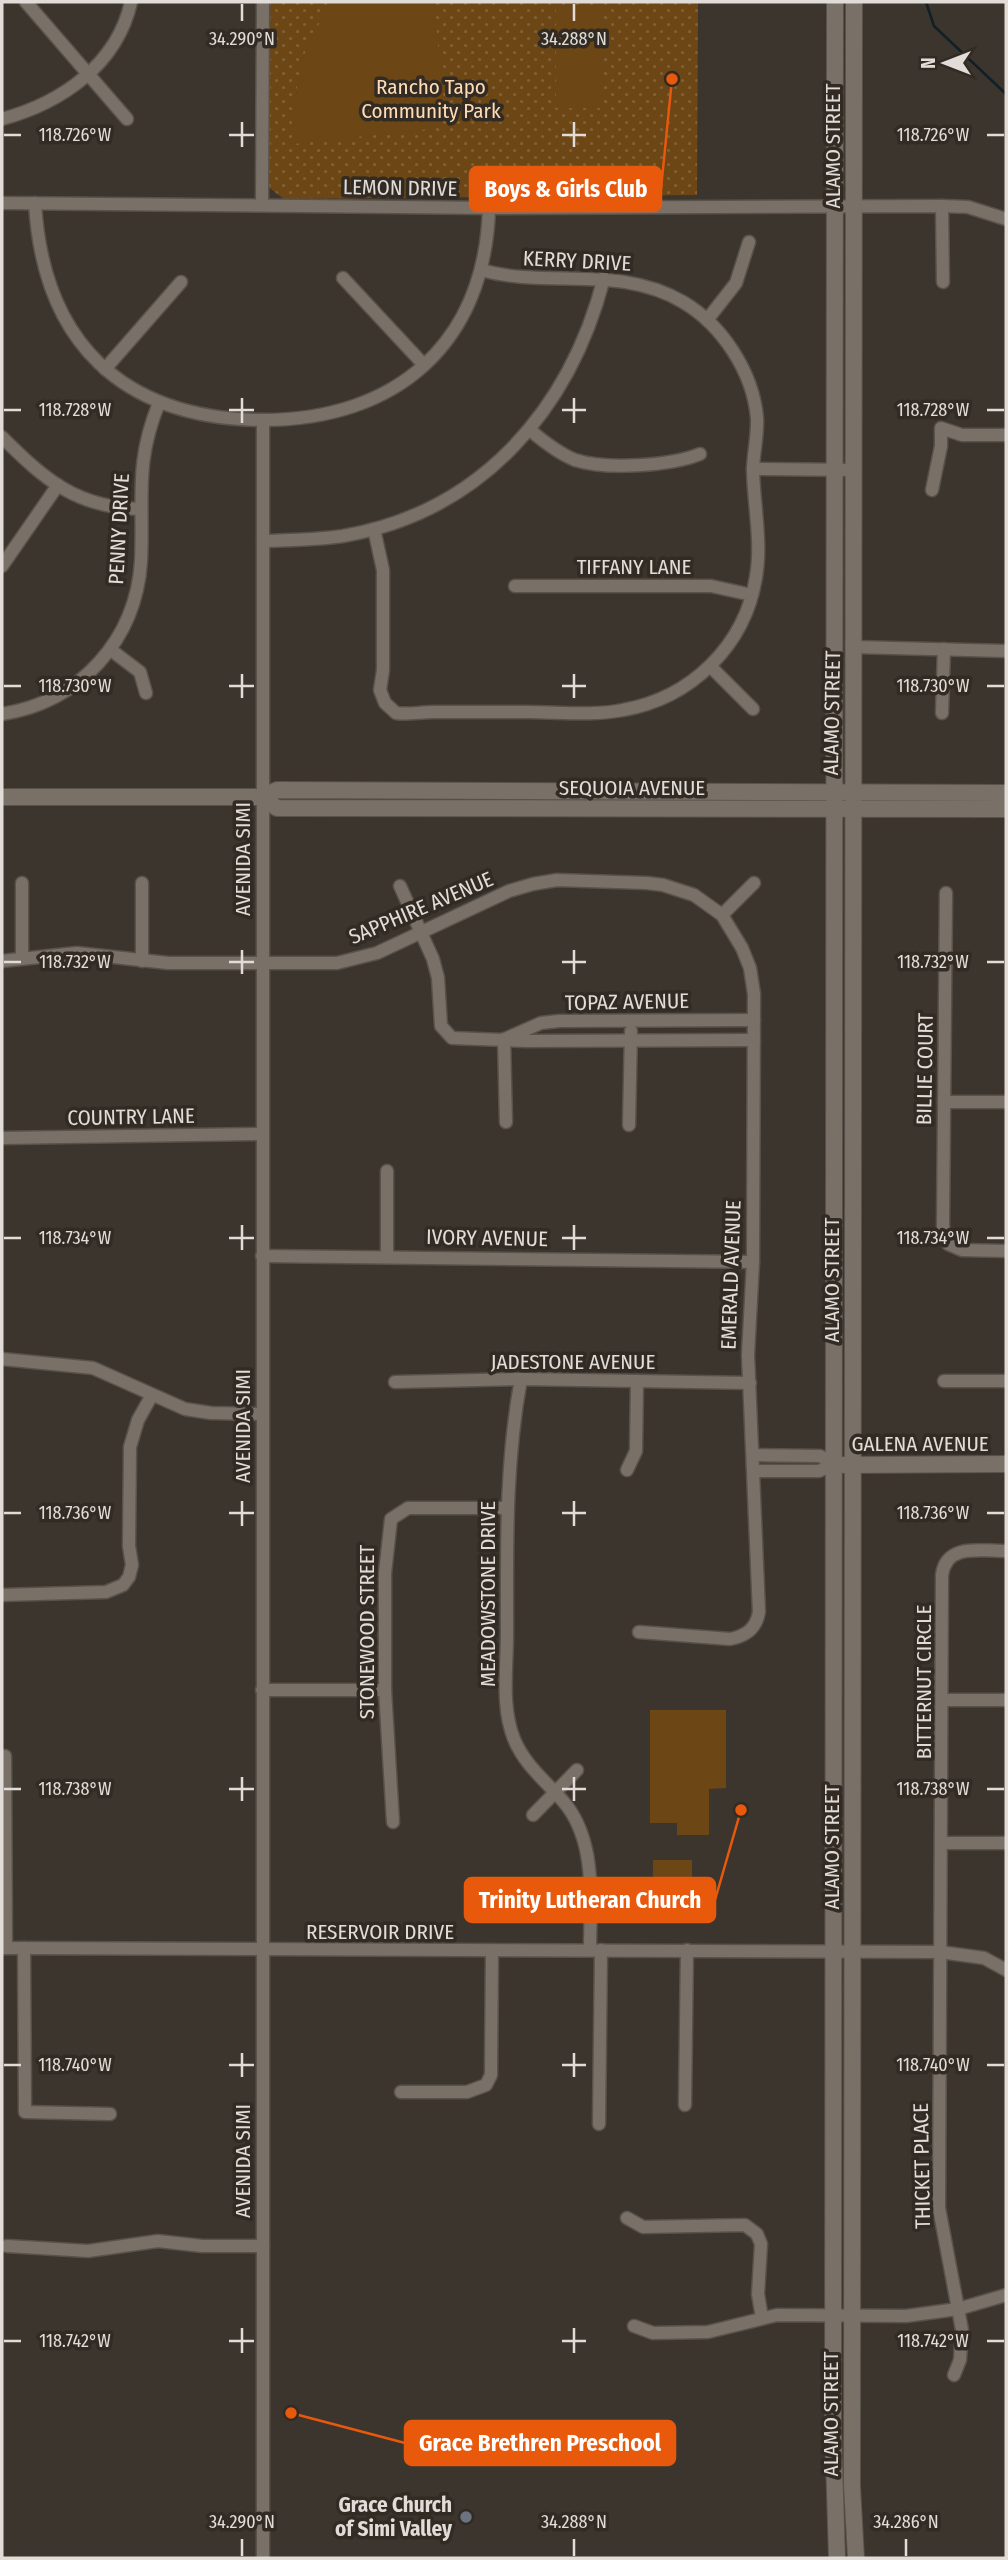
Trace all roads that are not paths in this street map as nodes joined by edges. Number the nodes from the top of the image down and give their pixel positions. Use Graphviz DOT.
graph roads {
  1 [pos="26,2"];
  2 [pos="131,2"];
  3 [pos="263,2"];
  4 [pos="835,2"];
  5 [pos="854,2"];
  6 [pos="88,74"];
  7 [pos="2,119"];
  8 [pos="127,119"];
  9 [pos="2,203"];
  10 [pos="35,203"];
  11 [pos="261,205"];
  12 [pos="853,206"];
  13 [pos="942,206"];
  14 [pos="489,208"];
  15 [pos="833,208"];
  16 [pos="1006,219"];
  17 [pos="749,242"];
  18 [pos="481,270"];
  19 [pos="343,278"];
  20 [pos="604,278"];
  21 [pos="181,282"];
  22 [pos="943,282"];
  23 [pos="707,320"];
  24 [pos="424,365"];
  25 [pos="105,369"];
  26 [pos="159,403"];
  27 [pos="263,420"];
  28 [pos="530,430"];
  29 [pos="1006,435"];
  30 [pos="2,436"];
  31 [pos="700,454"];
  32 [pos="753,469"];
  33 [pos="834,469"];
  34 [pos="854,470"];
  35 [pos="58,485"];
  36 [pos="932,490"];
  37 [pos="141,509"];
  38 [pos="374,529"];
  39 [pos="263,541"];
  40 [pos="2,566"];
  41 [pos="514,586"];
  42 [pos="752,595"];
  43 [pos="854,647"];
  44 [pos="944,649"];
  45 [pos="111,650"];
  46 [pos="1006,651"];
  47 [pos="710,666"];
  48 [pos="146,693"];
  49 [pos="752,709"];
  50 [pos="942,713"];
  51 [pos="2,714"];
  52 [pos="1006,793"];
  53 [pos="2,797"];
  54 [pos="261,797"];
  55 [pos="836,801"];
  56 [pos="852,801"];
  57 [pos="1006,809"];
  58 [pos="22,883"];
  59 [pos="142,883"];
  60 [pos="754,884"];
  61 [pos="400,886"];
  62 [pos="946,893"];
  63 [pos="722,915"];
  64 [pos="421,932"];
  65 [pos="22,958"];
  66 [pos="2,961"];
  67 [pos="142,961"];
  68 [pos="263,963"];
  69 [pos="631,1020"];
  70 [pos="754,1020"];
  71 [pos="504,1039"];
  72 [pos="631,1039"];
  73 [pos="754,1040"];
  74 [pos="944,1102"];
  75 [pos="1006,1102"];
  76 [pos="506,1122"];
  77 [pos="629,1125"];
  78 [pos="262,1134"];
  79 [pos="2,1138"];
  80 [pos="387,1171"];
  81 [pos="1006,1251"];
  82 [pos="387,1255"];
  83 [pos="262,1256"];
  84 [pos="753,1262"];
  85 [pos="2,1359"];
  86 [pos="522,1379"];
  87 [pos="637,1381"];
  88 [pos="944,1381"];
  89 [pos="1006,1381"];
  90 [pos="395,1382"];
  91 [pos="750,1383"];
  92 [pos="152,1395"];
  93 [pos="262,1414"];
  94 [pos="753,1455"];
  95 [pos="834,1464"];
  96 [pos="1006,1464"];
  97 [pos="853,1466"];
  98 [pos="627,1470"];
  99 [pos="754,1471"];
  100 [pos="507,1508"];
  101 [pos="1006,1551"];
  102 [pos="2,1595"];
  103 [pos="639,1632"];
  104 [pos="262,1690"];
  105 [pos="385,1690"];
  106 [pos="943,1700"];
  107 [pos="1006,1700"];
  108 [pos="5,1756"];
  109 [pos="578,1770"];
  110 [pos="556,1793"];
  111 [pos="533,1815"];
  112 [pos="393,1822"];
  113 [pos="943,1843"];
  114 [pos="1006,1843"];
  115 [pos="4,1948"];
  116 [pos="24,1948"];
  117 [pos="595,1950"];
  118 [pos="687,1950"];
  119 [pos="262,1951"];
  120 [pos="492,1951"];
  121 [pos="834,1952"];
  122 [pos="853,1952"];
  123 [pos="940,1952"];
  124 [pos="1006,1970"];
  125 [pos="401,2092"];
  126 [pos="685,2105"];
  127 [pos="110,2114"];
  128 [pos="599,2124"];
  129 [pos="627,2218"];
  130 [pos="7,2246"];
  131 [pos="262,2246"];
  132 [pos="1006,2295"];
  133 [pos="958,2309"];
  134 [pos="833,2315"];
  135 [pos="852,2317"];
  136 [pos="762,2319"];
  137 [pos="634,2326"];
  138 [pos="954,2375"];
  139 [pos="262,2558"];
  140 [pos="837,2558"];
  141 [pos="856,2558"];
  1 -- 6 [label="street"];
  2 -- 6 [label="street"];
  3 -- 11 [label="street"];
  4 -- 15 [label="main road, ALAMO STREET"];
  5 -- 12 [label="main road, ALAMO STREET"];
  6 -- 7 [label="street"];
  6 -- 8 [label="street"];
  9 -- 10 [label="street, LEMON DRIVE"];
  10 -- 11 [label="street, LEMON DRIVE"];
  10 -- 25 [label="street"];
  11 -- 14 [label="street, LEMON DRIVE"];
  12 -- 13 [label="street, LEMON DRIVE"];
  12 -- 15 [label="street, LEMON DRIVE"];
  12 -- 34 [label="main road, ALAMO STREET"];
  13 -- 16 [label="street, LEMON DRIVE"];
  13 -- 22 [label="street"];
  14 -- 15 [label="street, LEMON DRIVE"];
  14 -- 18 [label="street"];
  15 -- 33 [label="main road, ALAMO STREET"];
  17 -- 23 [label="street"];
  18 -- 20 [label="street, KERRY DRIVE"];
  18 -- 24 [label="street"];
  19 -- 24 [label="street"];
  20 -- 23 [label="street, KERRY DRIVE"];
  20 -- 28 [label="street"];
  21 -- 25 [label="street"];
  23 -- 32 [label="street, KERRY DRIVE"];
  24 -- 27 [label="street"];
  25 -- 26 [label="street"];
  26 -- 27 [label="street"];
  26 -- 37 [label="street, PENNY DRIVE"];
  27 -- 39 [label="street, AVENIDA SIMI"];
  28 -- 31 [label="street"];
  28 -- 38 [label="street"];
  29 -- 36 [label="street"];
  30 -- 35 [label="street"];
  32 -- 33 [label="street"];
  32 -- 42 [label="street, KERRY DRIVE"];
  33 -- 34 [label="street"];
  33 -- 55 [label="main road, ALAMO STREET"];
  34 -- 43 [label="main road, ALAMO STREET"];
  35 -- 37 [label="street"];
  35 -- 40 [label="street"];
  37 -- 45 [label="street, PENNY DRIVE"];
  38 -- 39 [label="street"];
  38 -- 47 [label="street, KERRY DRIVE"];
  39 -- 54 [label="street, AVENIDA SIMI"];
  41 -- 42 [label="street, TIFFANY LANE"];
  42 -- 47 [label="street, KERRY DRIVE"];
  43 -- 44 [label="street"];
  43 -- 56 [label="main road, ALAMO STREET"];
  44 -- 46 [label="street"];
  44 -- 50 [label="street"];
  45 -- 48 [label="street"];
  45 -- 51 [label="street, PENNY DRIVE"];
  47 -- 49 [label="street"];
  52 -- 56 [label="main road, SEQUOIA AVENUE"];
  53 -- 54 [label="main road, SEQUOIA AVENUE"];
  54 -- 55 [label="main road, SEQUOIA AVENUE"];
  54 -- 68 [label="street, AVENIDA SIMI"];
  55 -- 56 [label="main road, SEQUOIA AVENUE"];
  55 -- 95 [label="main road, ALAMO STREET"];
  56 -- 57 [label="main road, SEQUOIA AVENUE"];
  56 -- 97 [label="main road, ALAMO STREET"];
  58 -- 65 [label="street"];
  59 -- 67 [label="street"];
  60 -- 63 [label="street"];
  61 -- 64 [label="street, TOPAZ AVENUE"];
  62 -- 74 [label="street, BILLIE COURT"];
  63 -- 64 [label="street, SAPPHIRE AVENUE"];
  63 -- 70 [label="street, EMERALD AVENUE"];
  64 -- 68 [label="street, SAPPHIRE AVENUE"];
  64 -- 71 [label="street, TOPAZ AVENUE"];
  65 -- 66 [label="street, SAPPHIRE AVENUE"];
  65 -- 67 [label="street, SAPPHIRE AVENUE"];
  67 -- 68 [label="street, SAPPHIRE AVENUE"];
  68 -- 78 [label="street, AVENIDA SIMI"];
  69 -- 70 [label="street, TOPAZ AVENUE"];
  69 -- 71 [label="street, TOPAZ AVENUE"];
  69 -- 72 [label="street"];
  70 -- 73 [label="street, EMERALD AVENUE"];
  71 -- 72 [label="street, TOPAZ AVENUE"];
  71 -- 76 [label="street"];
  72 -- 73 [label="street, TOPAZ AVENUE"];
  72 -- 77 [label="street"];
  73 -- 84 [label="street, EMERALD AVENUE"];
  74 -- 75 [label="street"];
  74 -- 81 [label="street, BILLIE COURT"];
  78 -- 79 [label="street, COUNTRY LANE"];
  78 -- 83 [label="street, AVENIDA SIMI"];
  80 -- 82 [label="street"];
  82 -- 83 [label="street, IVORY AVENUE"];
  82 -- 84 [label="street, IVORY AVENUE"];
  83 -- 93 [label="street, AVENIDA SIMI"];
  84 -- 91 [label="street, EMERALD AVENUE"];
  85 -- 92 [label="street"];
  86 -- 87 [label="street, JADESTONE AVENUE"];
  86 -- 90 [label="street, JADESTONE AVENUE"];
  86 -- 100 [label="street, MEADOWSTONE DRIVE"];
  87 -- 91 [label="street, JADESTONE AVENUE"];
  87 -- 98 [label="street"];
  88 -- 89 [label="street"];
  91 -- 94 [label="street, EMERALD AVENUE"];
  92 -- 93 [label="street"];
  92 -- 102 [label="street"];
  93 -- 104 [label="street, AVENIDA SIMI"];
  94 -- 95 [label="street, GALENA AVENUE"];
  94 -- 99 [label="street, EMERALD AVENUE"];
  95 -- 97 [label="main road, GALENA AVENUE"];
  95 -- 99 [label="street, GALENA AVENUE"];
  95 -- 121 [label="main road, ALAMO STREET"];
  96 -- 97 [label="main road, GALENA AVENUE"];
  97 -- 122 [label="main road, ALAMO STREET"];
  99 -- 103 [label="street, EMERALD AVENUE"];
  100 -- 105 [label="street, STONEWOOD STREET"];
  100 -- 110 [label="street, MEADOWSTONE DRIVE"];
  101 -- 106 [label="street, BITTERNUT CIRCLE"];
  104 -- 105 [label="street"];
  104 -- 119 [label="street, AVENIDA SIMI"];
  105 -- 112 [label="street, STONEWOOD STREET"];
  106 -- 107 [label="street"];
  106 -- 113 [label="street, BITTERNUT CIRCLE"];
  108 -- 115 [label="street"];
  109 -- 110 [label="street"];
  110 -- 111 [label="street"];
  110 -- 117 [label="street, MEADOWSTONE DRIVE"];
  113 -- 114 [label="street"];
  113 -- 123 [label="street, BITTERNUT CIRCLE"];
  115 -- 116 [label="street, RESERVOIR DRIVE"];
  116 -- 119 [label="street, RESERVOIR DRIVE"];
  116 -- 127 [label="street"];
  117 -- 118 [label="street, RESERVOIR DRIVE"];
  117 -- 120 [label="street, RESERVOIR DRIVE"];
  117 -- 128 [label="street, MEADOWSTONE DRIVE"];
  118 -- 121 [label="street, RESERVOIR DRIVE"];
  118 -- 126 [label="street"];
  119 -- 120 [label="street, RESERVOIR DRIVE"];
  119 -- 131 [label="street, AVENIDA SIMI"];
  120 -- 125 [label="street"];
  121 -- 122 [label="street, RESERVOIR DRIVE"];
  121 -- 134 [label="main road, ALAMO STREET"];
  122 -- 123 [label="street, RESERVOIR DRIVE"];
  122 -- 135 [label="main road, ALAMO STREET"];
  123 -- 124 [label="street, RESERVOIR DRIVE"];
  123 -- 133 [label="street, THICKET PLACE"];
  129 -- 136 [label="street"];
  130 -- 131 [label="street"];
  131 -- 139 [label="street, AVENIDA SIMI"];
  132 -- 133 [label="street"];
  133 -- 135 [label="street"];
  133 -- 138 [label="street, THICKET PLACE"];
  134 -- 135 [label="street"];
  134 -- 136 [label="street"];
  134 -- 140 [label="main road, ALAMO STREET"];
  135 -- 141 [label="main road, ALAMO STREET"];
  136 -- 137 [label="street"];
}
